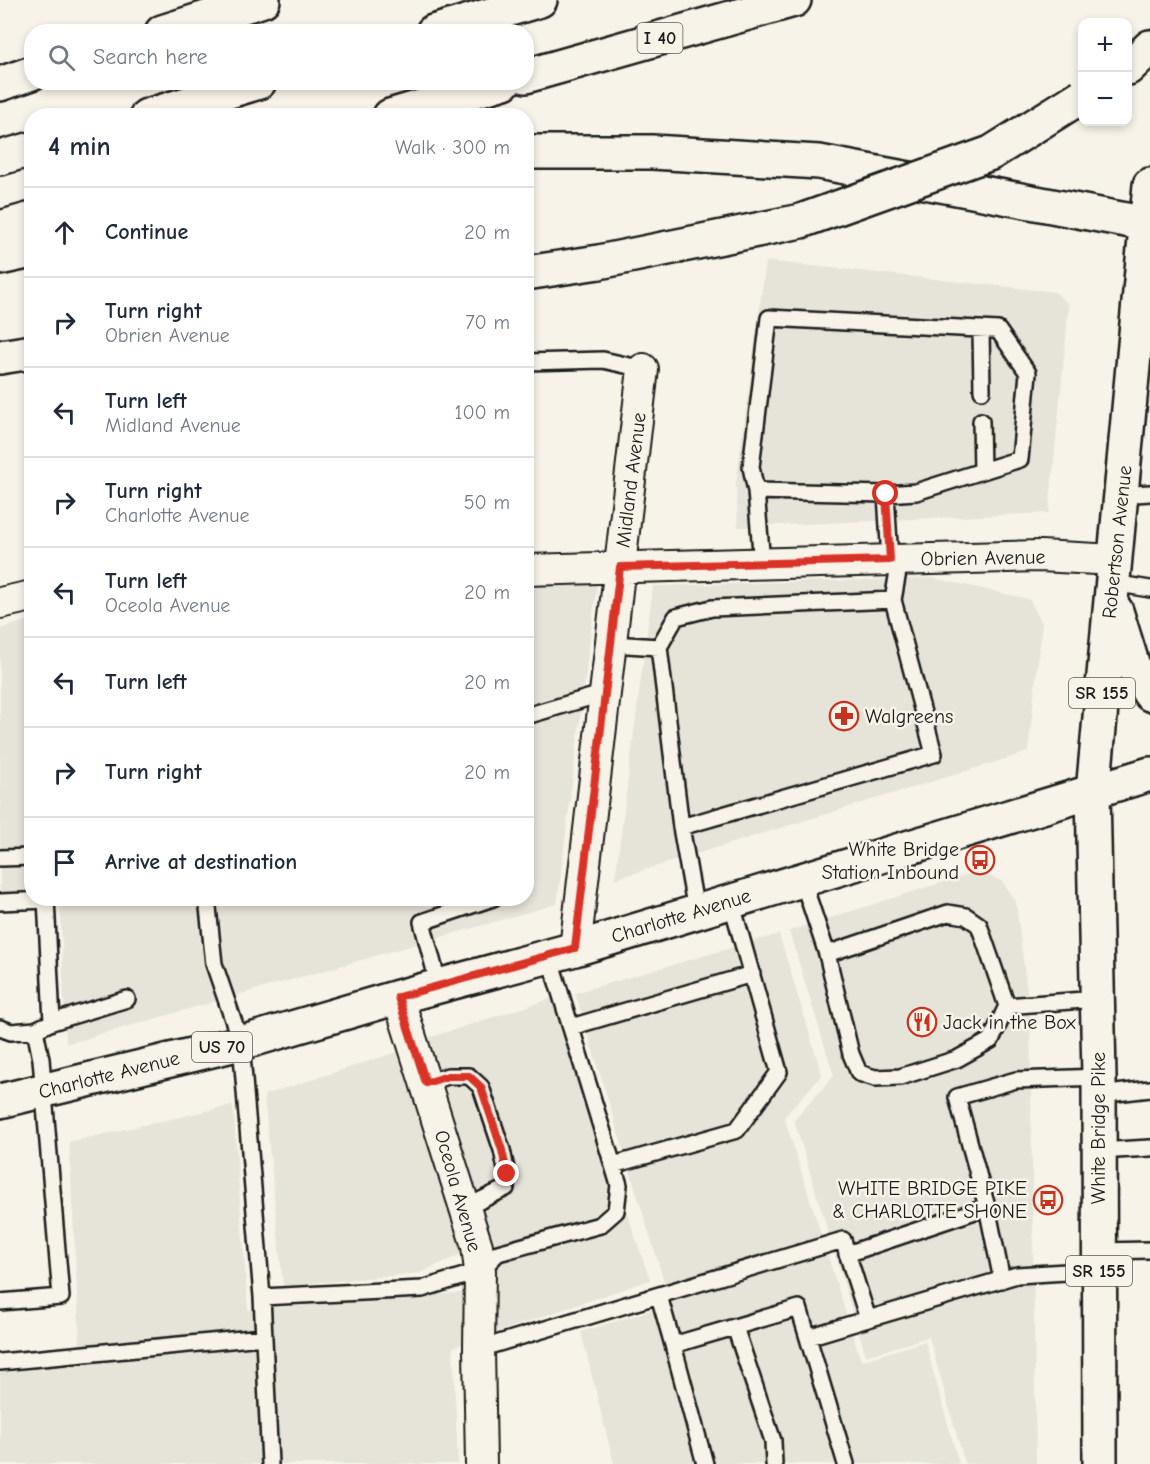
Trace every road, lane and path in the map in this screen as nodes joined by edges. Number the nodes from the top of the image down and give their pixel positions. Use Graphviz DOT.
graph roads {
  1 [pos="263,0"];
  2 [pos="540,0"];
  3 [pos="794,0"];
  4 [pos="187,24"];
  5 [pos="460,24"];
  6 [pos="1150,48"];
  7 [pos="1132,64"];
  8 [pos="534,74"];
  9 [pos="24,76"];
  10 [pos="0,84"];
  11 [pos="233,90"];
  12 [pos="477,90"];
  13 [pos="1078,99"];
  14 [pos="173,108"];
  15 [pos="417,108"];
  16 [pos="24,152"];
  17 [pos="534,152"];
  18 [pos="0,159"];
  19 [pos="1150,185"];
  20 [pos="24,221"];
  21 [pos="1147,224"];
  22 [pos="0,228"];
  23 [pos="24,253"];
  24 [pos="0,258"];
  25 [pos="534,272"];
  26 [pos="1145,295"];
  27 [pos="981,329"];
  28 [pos="24,353"];
  29 [pos="0,357"];
  30 [pos="534,362"];
  31 [pos="643,369"];
  32 [pos="982,391"];
  33 [pos="981,421"];
  34 [pos="982,471"];
  35 [pos="756,491"];
  36 [pos="886,494"];
  37 [pos="1136,494"];
  38 [pos="895,560"];
  39 [pos="762,564"];
  40 [pos="620,567"];
  41 [pos="534,570"];
  42 [pos="1113,579"];
  43 [pos="1150,589"];
  44 [pos="24,598"];
  45 [pos="893,600"];
  46 [pos="0,603"];
  47 [pos="611,644"];
  48 [pos="659,647"];
  49 [pos="605,693"];
  50 [pos="1150,694"];
  51 [pos="534,714"];
  52 [pos="1150,774"];
  53 [pos="1093,792"];
  54 [pos="681,827"];
  55 [pos="24,857"];
  56 [pos="0,858"];
  57 [pos="802,879"];
  58 [pos="24,900"];
  59 [pos="731,901"];
  60 [pos="0,902"];
  61 [pos="46,906"];
  62 [pos="208,906"];
  63 [pos="469,906"];
  64 [pos="696,911"];
  65 [pos="562,952"];
  66 [pos="827,954"];
  67 [pos="752,974"];
  68 [pos="439,986"];
  69 [pos="398,997"];
  70 [pos="127,999"];
  71 [pos="1097,999"];
  72 [pos="1007,1006"];
  73 [pos="52,1022"];
  74 [pos="571,1027"];
  75 [pos="0,1028"];
  76 [pos="35,1030"];
  77 [pos="241,1043"];
  78 [pos="426,1083"];
  79 [pos="1099,1086"];
  80 [pos="1150,1089"];
  81 [pos="44,1092"];
  82 [pos="0,1101"];
  83 [pos="1150,1148"];
  84 [pos="1099,1150"];
  85 [pos="613,1165"];
  86 [pos="987,1207"];
  87 [pos="465,1208"];
  88 [pos="1150,1250"];
  89 [pos="847,1254"];
  90 [pos="1099,1260"];
  91 [pos="480,1271"];
  92 [pos="1002,1280"];
  93 [pos="658,1296"];
  94 [pos="262,1298"];
  95 [pos="0,1302"];
  96 [pos="868,1319"];
  97 [pos="735,1327"];
  98 [pos="263,1337"];
  99 [pos="808,1337"];
  100 [pos="673,1345"];
  101 [pos="478,1349"];
  102 [pos="0,1362"];
  103 [pos="270,1464"];
  104 [pos="481,1464"];
  105 [pos="705,1464"];
  106 [pos="774,1464"];
  107 [pos="846,1464"];
  108 [pos="1100,1464"];
  1 -- 4 [label="main road"];
  2 -- 5 [label="main road"];
  3 -- 8 [label="main road, I 40"];
  6 -- 7 [label="main road"];
  9 -- 10 [label="main road"];
  11 -- 14 [label="main road"];
  12 -- 15 [label="main road"];
  13 -- 25 [label="main road, bridge"];
  16 -- 18 [label="main road"];
  17 -- 21 [label="main road"];
  19 -- 21 [label="main road, Robertson Avenue / SR 155"];
  20 -- 22 [label="main road"];
  21 -- 26 [label="main road, Robertson Avenue / SR 155"];
  23 -- 24 [label="main road"];
  26 -- 37 [label="main road, Robertson Avenue / SR 155"];
  27 -- 32 [label="lane"];
  27 -- 34 [label="lane"];
  27 -- 35 [label="lane"];
  28 -- 29 [label="main road"];
  30 -- 31 [label="lane"];
  31 -- 40 [label="street, Midland Avenue"];
  33 -- 34 [label="lane"];
  34 -- 36 [label="lane"];
  35 -- 36 [label="lane"];
  35 -- 39 [label="lane"];
  36 -- 38 [label="lane"];
  37 -- 42 [label="main road, Robertson Avenue / SR 155"];
  38 -- 39 [label="street, Obrien Avenue"];
  38 -- 42 [label="street, Obrien Avenue"];
  38 -- 45 [label="lane"];
  39 -- 40 [label="street, Obrien Avenue"];
  40 -- 41 [label="street, Obrien Avenue"];
  40 -- 47 [label="street, Midland Avenue"];
  42 -- 43 [label="lane"];
  42 -- 50 [label="main road"];
  42 -- 53 [label="main road, Robertson Avenue / SR 155"];
  44 -- 46 [label="street"];
  45 -- 48 [label="lane"];
  45 -- 54 [label="lane"];
  47 -- 48 [label="lane"];
  47 -- 49 [label="street, Midland Avenue"];
  48 -- 54 [label="lane"];
  49 -- 51 [label="lane"];
  49 -- 65 [label="street, Midland Avenue"];
  52 -- 53 [label="main road, Charlotte Avenue / US 70"];
  53 -- 57 [label="main road, Charlotte Avenue / US 70"];
  53 -- 71 [label="main road, White Bridge Pike / SR 155"];
  54 -- 64 [label="lane"];
  55 -- 56 [label="lane"];
  57 -- 59 [label="main road, Charlotte Avenue / US 70"];
  57 -- 66 [label="lane"];
  58 -- 60 [label="lane"];
  59 -- 64 [label="main road, Charlotte Avenue / US 70"];
  59 -- 67 [label="lane"];
  61 -- 73 [label="lane"];
  62 -- 77 [label="lane"];
  63 -- 68 [label="lane"];
  64 -- 65 [label="main road, Charlotte Avenue / US 70"];
  65 -- 68 [label="main road, Charlotte Avenue / US 70"];
  65 -- 74 [label="lane"];
  66 -- 72 [label="lane"];
  66 -- 72 [label="lane"];
  67 -- 74 [label="lane"];
  67 -- 85 [label="lane"];
  68 -- 69 [label="main road, Charlotte Avenue / US 70"];
  69 -- 77 [label="main road, Charlotte Avenue / US 70"];
  69 -- 78 [label="street, Oceola Avenue"];
  70 -- 73 [label="lane"];
  71 -- 72 [label="lane"];
  71 -- 79 [label="main road, White Bridge Pike / SR 155"];
  73 -- 76 [label="lane"];
  74 -- 85 [label="lane"];
  75 -- 76 [label="lane"];
  76 -- 81 [label="lane"];
  77 -- 81 [label="main road, Charlotte Avenue / US 70"];
  77 -- 94 [label="lane"];
  78 -- 87 [label="street, Oceola Avenue"];
  78 -- 87 [label="lane"];
  79 -- 80 [label="lane"];
  79 -- 84 [label="main road, White Bridge Pike / SR 155"];
  79 -- 86 [label="lane"];
  81 -- 82 [label="main road, Charlotte Avenue / US 70"];
  81 -- 95 [label="lane"];
  83 -- 84 [label="lane"];
  84 -- 90 [label="main road, White Bridge Pike / SR 155"];
  85 -- 91 [label="lane"];
  86 -- 89 [label="lane"];
  86 -- 92 [label="lane"];
  87 -- 91 [label="street, Oceola Avenue"];
  88 -- 90 [label="lane"];
  89 -- 93 [label="lane"];
  89 -- 96 [label="lane"];
  90 -- 92 [label="lane"];
  90 -- 108 [label="main road, White Bridge Pike / SR 155"];
  91 -- 94 [label="lane"];
  91 -- 101 [label="street, Oceola Avenue"];
  92 -- 96 [label="lane"];
  93 -- 100 [label="lane"];
  93 -- 101 [label="lane"];
  94 -- 98 [label="lane"];
  96 -- 99 [label="lane"];
  97 -- 99 [label="lane"];
  97 -- 100 [label="lane"];
  97 -- 106 [label="lane"];
  98 -- 102 [label="lane"];
  98 -- 103 [label="lane"];
  99 -- 107 [label="lane"];
  100 -- 105 [label="lane"];
  101 -- 104 [label="street, Oceola Avenue"];
}
